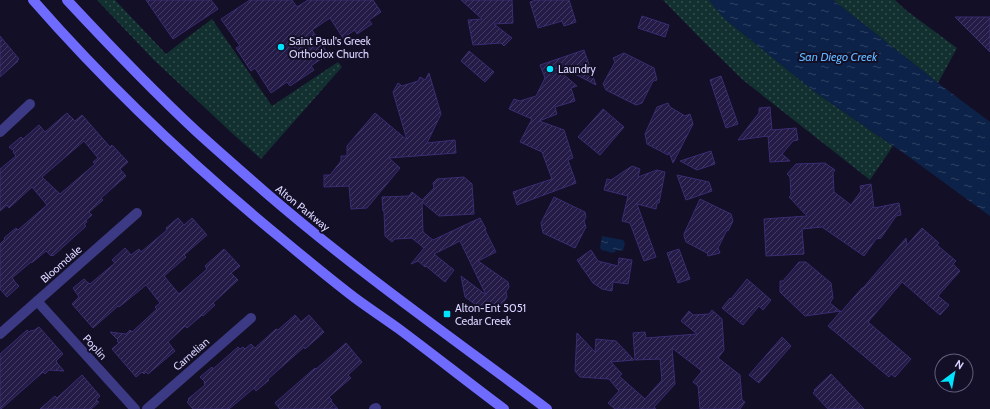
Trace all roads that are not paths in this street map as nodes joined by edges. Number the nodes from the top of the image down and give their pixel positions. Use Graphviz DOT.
graph roads {
  1 [pos="33,0"];
  2 [pos="67,0"];
  3 [pos="30,104"];
  4 [pos="0,132"];
  5 [pos="137,213"];
  6 [pos="37,301"];
  7 [pos="251,318"];
  8 [pos="0,334"];
  9 [pos="135,409"];
  10 [pos="147,409"];
  11 [pos="504,409"];
  12 [pos="547,409"];
  1 -- 11 [label="main road"];
  2 -- 12 [label="main road, Alton Parkway"];
  3 -- 4 [label="street"];
  5 -- 6 [label="street, Bloomdale"];
  6 -- 8 [label="street, Bloomdale"];
  6 -- 9 [label="street, Poplin"];
  7 -- 10 [label="street, Carnelian"];
}
